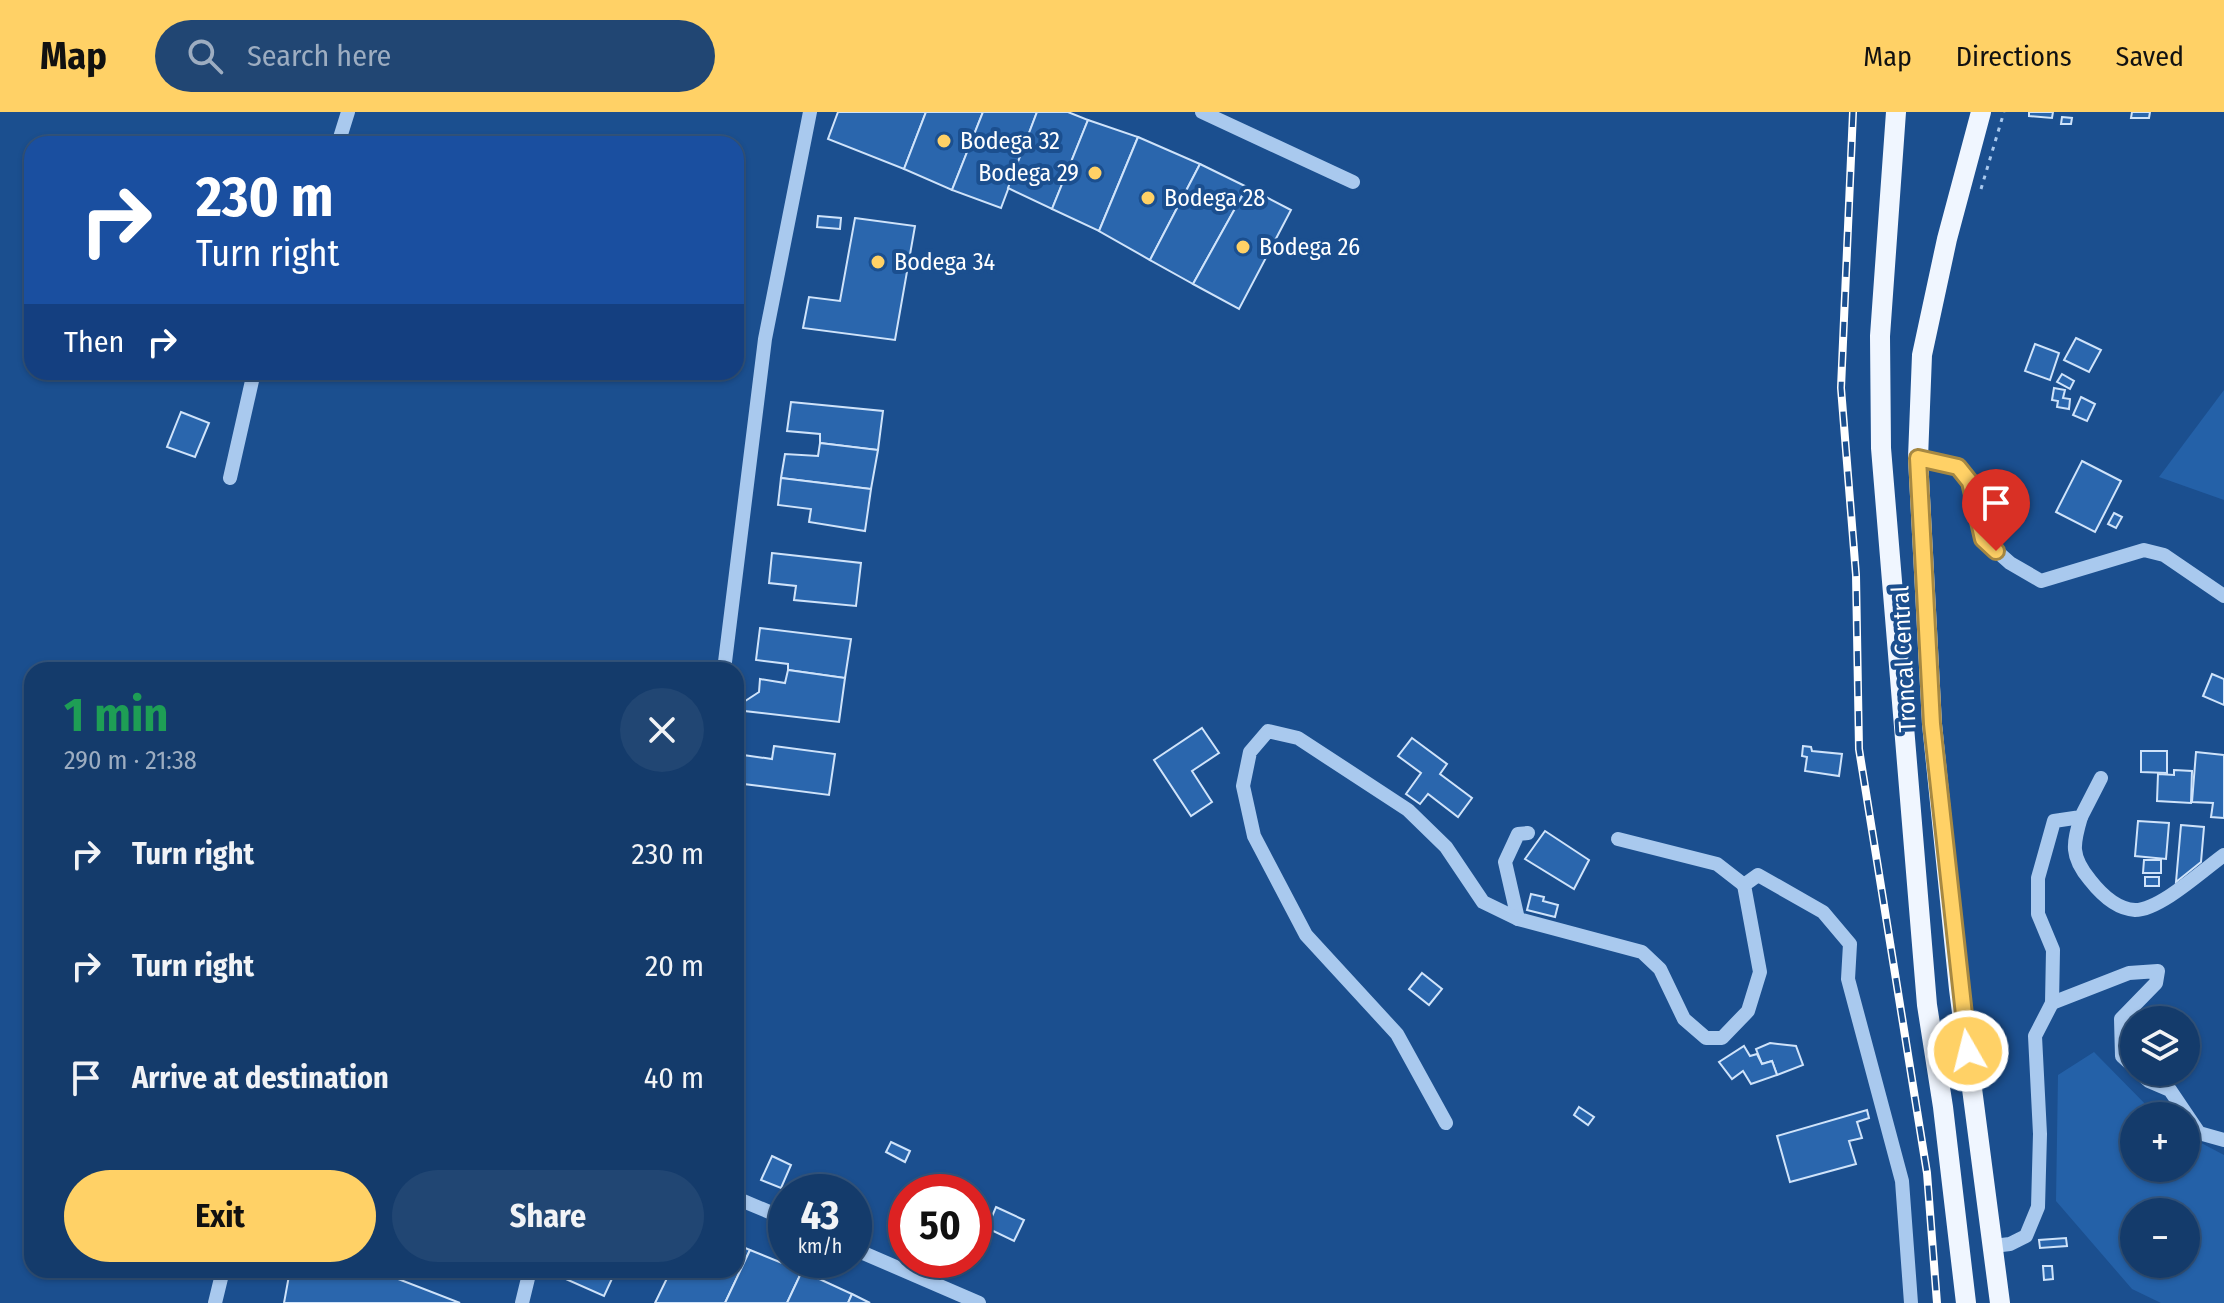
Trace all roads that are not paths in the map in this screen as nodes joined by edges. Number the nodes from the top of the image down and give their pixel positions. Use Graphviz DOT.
graph roads {
  1 [pos="348,112"];
  2 [pos="810,112"];
  3 [pos="1202,112"];
  4 [pos="1896,112"];
  5 [pos="1981,112"];
  6 [pos="340,136"];
  7 [pos="1353,182"];
  8 [pos="252,380"];
  9 [pos="1918,458"];
  10 [pos="230,478"];
  11 [pos="2224,596"];
  12 [pos="725,662"];
  13 [pos="2101,778"];
  14 [pos="2081,817"];
  15 [pos="1528,833"];
  16 [pos="1618,839"];
  17 [pos="2224,855"];
  18 [pos="1744,885"];
  19 [pos="1518,919"];
  20 [pos="2052,1003"];
  21 [pos="2134,1006"];
  22 [pos="2161,1086"];
  23 [pos="1446,1123"];
  24 [pos="2224,1140"];
  25 [pos="744,1201"];
  26 [pos="768,1211"];
  27 [pos="1993,1246"];
  28 [pos="872,1257"];
  29 [pos="221,1278"];
  30 [pos="528,1278"];
  31 [pos="215,1303"];
  32 [pos="522,1303"];
  33 [pos="979,1303"];
  34 [pos="1911,1303"];
  35 [pos="1966,1303"];
  36 [pos="2000,1303"];
  1 -- 6 [label="street"];
  2 -- 12 [label="street"];
  3 -- 7 [label="street"];
  4 -- 35 [label="main road, Troncal Central"];
  5 -- 9 [label="main road, Troncal Central"];
  8 -- 10 [label="street"];
  9 -- 11 [label="street"];
  9 -- 27 [label="main road, Troncal Central"];
  13 -- 14 [label="street"];
  14 -- 17 [label="street"];
  14 -- 20 [label="street"];
  15 -- 19 [label="street"];
  16 -- 18 [label="street"];
  18 -- 19 [label="street"];
  18 -- 34 [label="street"];
  19 -- 23 [label="street"];
  20 -- 21 [label="street"];
  20 -- 27 [label="street"];
  22 -- 24 [label="street"];
  25 -- 26 [label="street"];
  27 -- 36 [label="main road, Troncal Central"];
  28 -- 33 [label="street"];
  29 -- 31 [label="street"];
  30 -- 32 [label="street"];
}
